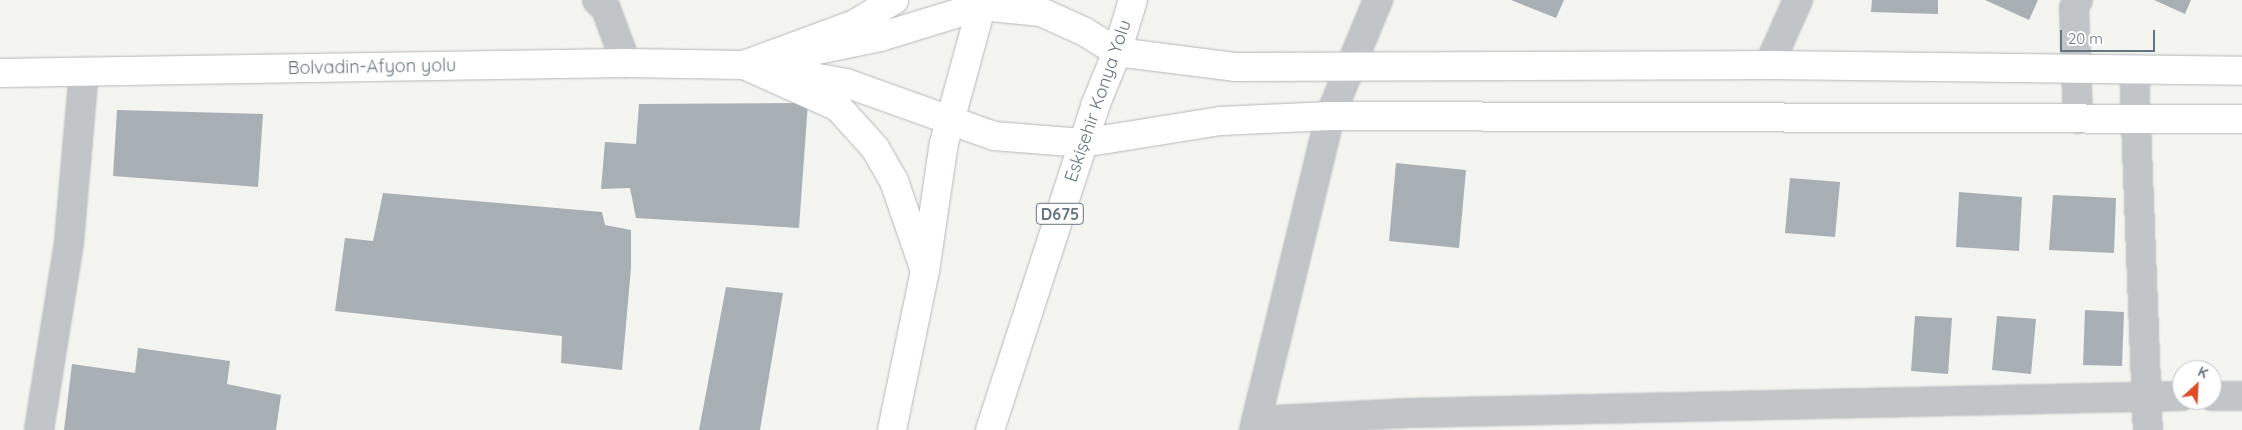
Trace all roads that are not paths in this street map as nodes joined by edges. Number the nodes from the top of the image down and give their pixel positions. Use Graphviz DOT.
graph roads {
  1 [pos="597,0"];
  2 [pos="894,0"];
  3 [pos="1133,0"];
  4 [pos="1378,0"];
  5 [pos="1798,0"];
  6 [pos="2078,0"];
  7 [pos="982,3"];
  8 [pos="1117,52"];
  9 [pos="626,63"];
  10 [pos="744,65"];
  11 [pos="1769,65"];
  12 [pos="1350,69"];
  13 [pos="2076,70"];
  14 [pos="2134,71"];
  15 [pos="2242,71"];
  16 [pos="84,72"];
  17 [pos="0,73"];
  18 [pos="1330,116"];
  19 [pos="2078,119"];
  20 [pos="2242,119"];
  21 [pos="2135,120"];
  22 [pos="950,121"];
  23 [pos="1083,143"];
  24 [pos="925,271"];
  25 [pos="2148,396"];
  26 [pos="2172,396"];
  27 [pos="2222,396"];
  28 [pos="2242,396"];
  29 [pos="1414,421"];
  30 [pos="1255,426"];
  31 [pos="39,430"];
  32 [pos="892,430"];
  33 [pos="990,430"];
  34 [pos="2148,430"];
  1 -- 9 [label="street"];
  2 -- 10 [label="main road"];
  3 -- 8 [label="main road, Eskişehir Konya Yolu / D675"];
  4 -- 12 [label="street"];
  5 -- 11 [label="street"];
  6 -- 13 [label="street"];
  7 -- 8 [label="main road"];
  7 -- 10 [label="main road"];
  7 -- 22 [label="main road"];
  8 -- 12 [label="main road"];
  8 -- 23 [label="main road, Eskişehir Konya Yolu / D675"];
  9 -- 10 [label="main road, Bolvadin-Afyon yolu"];
  9 -- 16 [label="main road, Bolvadin-Afyon yolu"];
  10 -- 22 [label="main road"];
  10 -- 24 [label="main road"];
  11 -- 12 [label="main road"];
  11 -- 13 [label="main road"];
  12 -- 18 [label="street"];
  13 -- 14 [label="main road"];
  13 -- 19 [label="street"];
  14 -- 15 [label="main road"];
  14 -- 21 [label="street"];
  16 -- 17 [label="main road, Bolvadin-Afyon yolu"];
  16 -- 31 [label="street"];
  18 -- 19 [label="main road"];
  18 -- 23 [label="main road"];
  18 -- 30 [label="street"];
  19 -- 21 [label="main road"];
  20 -- 21 [label="main road"];
  21 -- 25 [label="street"];
  22 -- 23 [label="main road"];
  22 -- 24 [label="main road"];
  23 -- 33 [label="main road, Eskişehir Konya Yolu / D675"];
  24 -- 32 [label="main road"];
  25 -- 26 [label="street"];
  25 -- 29 [label="street"];
  25 -- 34 [label="street"];
  27 -- 28 [label="street"];
  29 -- 30 [label="street"];
}
